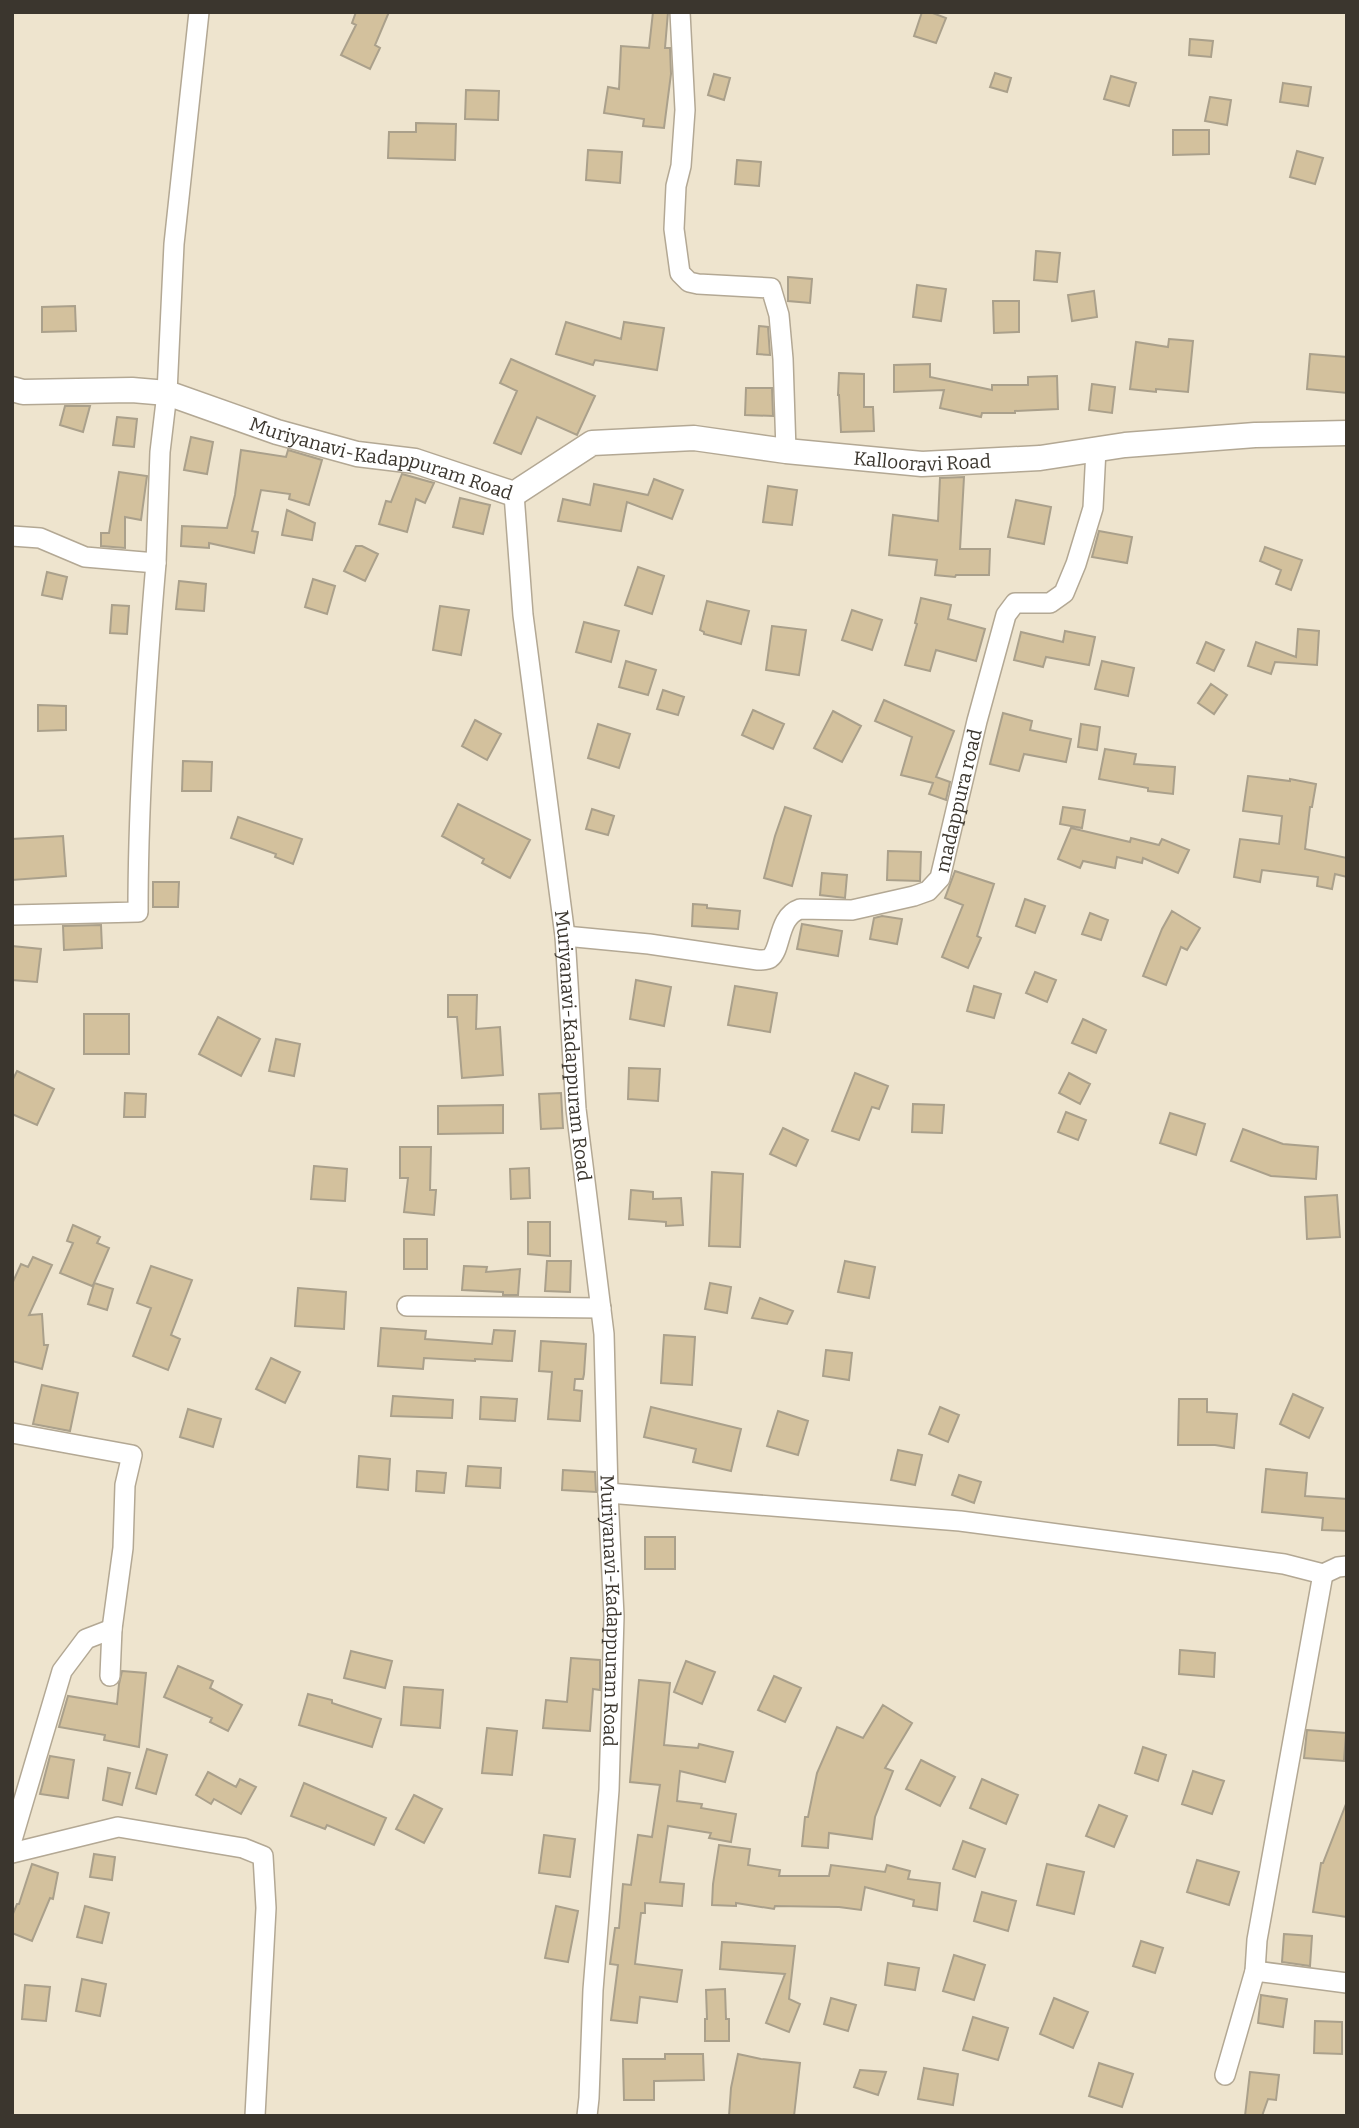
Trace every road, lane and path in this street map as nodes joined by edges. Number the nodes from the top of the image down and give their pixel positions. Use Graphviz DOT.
graph roads {
  1 [pos="199,12"];
  2 [pos="680,12"];
  3 [pos="12,389"];
  4 [pos="167,393"];
  5 [pos="1347,433"];
  6 [pos="1096,449"];
  7 [pos="786,451"];
  8 [pos="514,494"];
  9 [pos="12,536"];
  10 [pos="156,563"];
  11 [pos="12,915"];
  12 [pos="565,936"];
  13 [pos="407,1306"];
  14 [pos="601,1308"];
  15 [pos="12,1433"];
  16 [pos="608,1493"];
  17 [pos="1347,1566"];
  18 [pos="1323,1574"];
  19 [pos="112,1629"];
  20 [pos="110,1676"];
  21 [pos="12,1840"];
  22 [pos="12,1853"];
  23 [pos="1255,1971"];
  24 [pos="1347,1983"];
  25 [pos="1225,2075"];
  26 [pos="255,2116"];
  27 [pos="587,2116"];
  1 -- 4 [label="street"];
  2 -- 7 [label="street"];
  3 -- 4 [label="main road, Muriyanavi-Kadappuram Road"];
  4 -- 8 [label="main road, Muriyanavi-Kadappuram Road"];
  4 -- 10 [label="street"];
  5 -- 6 [label="main road, Kallooravi Road"];
  6 -- 7 [label="main road, Kallooravi Road"];
  6 -- 12 [label="street, madappura road"];
  7 -- 8 [label="main road, Kallooravi Road"];
  8 -- 12 [label="street, Muriyanavi-Kadappuram Road"];
  9 -- 10 [label="street"];
  10 -- 11 [label="street"];
  12 -- 14 [label="street, Muriyanavi-Kadappuram Road"];
  13 -- 14 [label="street"];
  14 -- 16 [label="street, Muriyanavi-Kadappuram Road"];
  15 -- 19 [label="street"];
  16 -- 18 [label="street"];
  16 -- 27 [label="street, Muriyanavi-Kadappuram Road"];
  17 -- 18 [label="street"];
  18 -- 23 [label="street"];
  19 -- 20 [label="street"];
  19 -- 21 [label="street"];
  22 -- 26 [label="street"];
  23 -- 24 [label="street"];
  23 -- 25 [label="street"];
}
